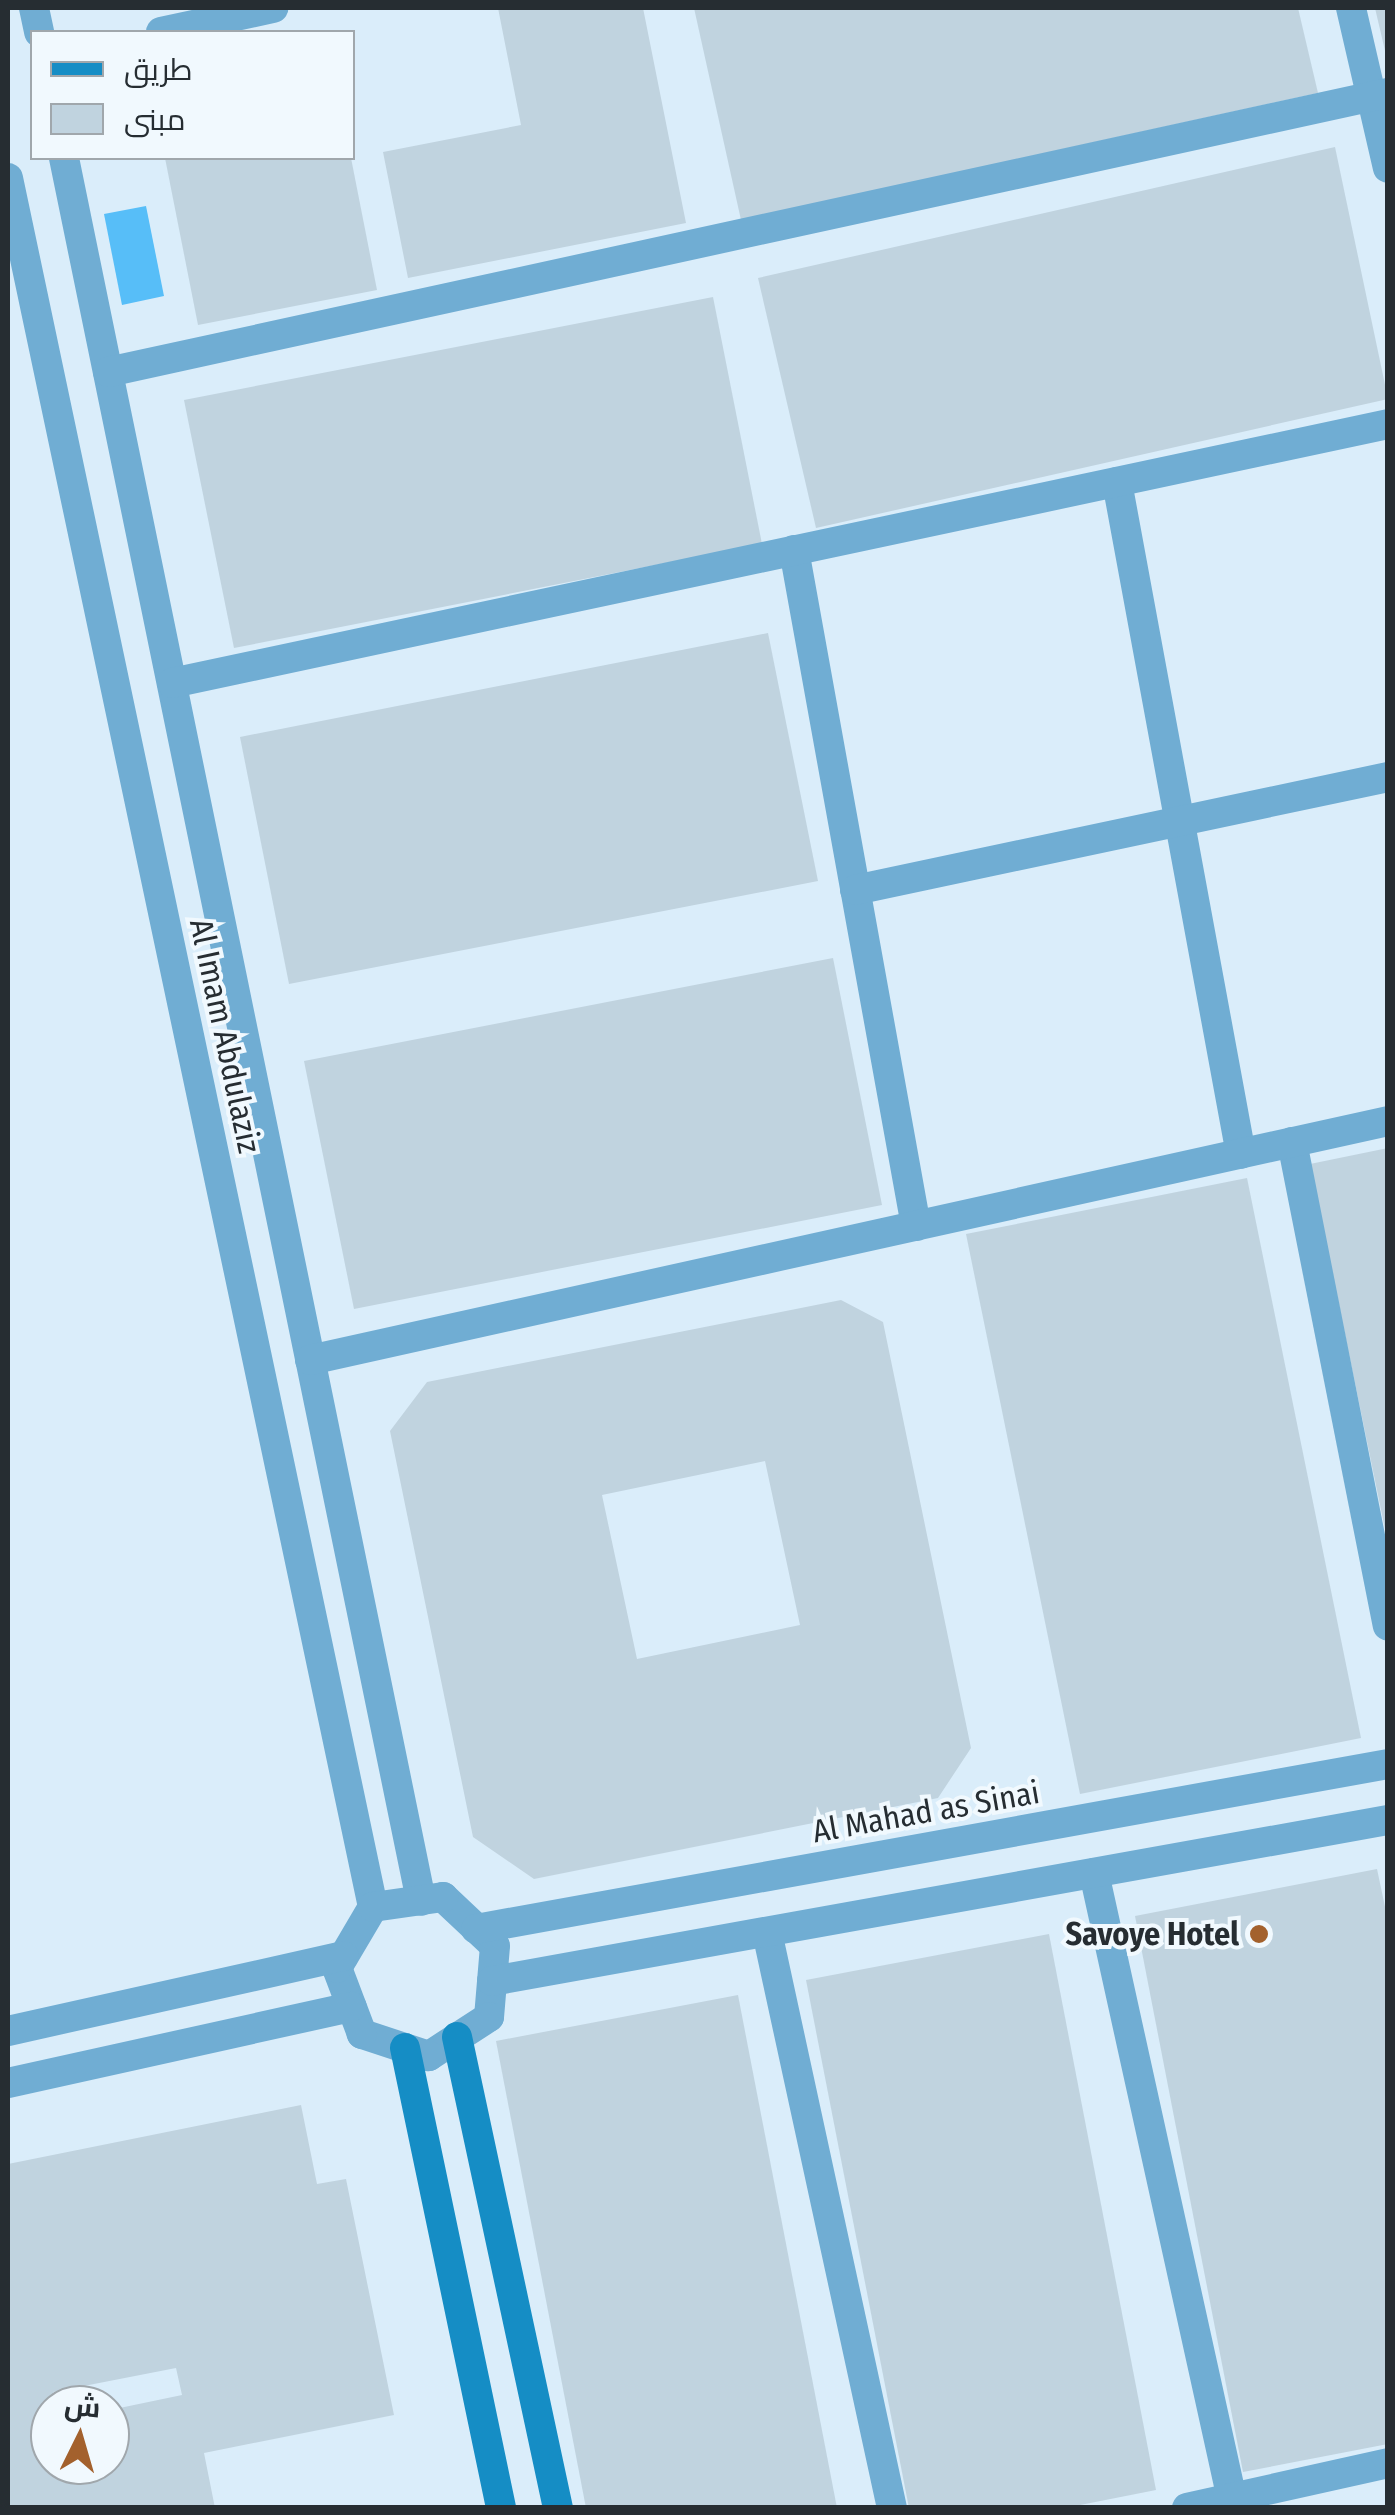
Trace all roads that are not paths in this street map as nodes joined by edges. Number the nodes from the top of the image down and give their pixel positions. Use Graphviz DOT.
graph roads {
  1 [pos="273,8"];
  2 [pos="1351,8"];
  3 [pos="170,30"];
  4 [pos="1380,95"];
  5 [pos="64,160"];
  6 [pos="1388,168"];
  7 [pos="8,178"];
  8 [pos="108,372"];
  9 [pos="1388,424"];
  10 [pos="1117,482"];
  11 [pos="794,550"];
  12 [pos="172,683"];
  13 [pos="1388,777"];
  14 [pos="1183,820"];
  15 [pos="855,890"];
  16 [pos="1388,1121"];
  17 [pos="1292,1142"];
  18 [pos="1241,1154"];
  19 [pos="916,1226"];
  20 [pos="310,1360"];
  21 [pos="1388,1626"];
  22 [pos="1388,1764"];
  23 [pos="1388,1820"];
  24 [pos="1094,1874"];
  25 [pos="421,1901"];
  26 [pos="373,1907"];
  27 [pos="476,1928"];
  28 [pos="767,1932"];
  29 [pos="344,1956"];
  30 [pos="492,1981"];
  31 [pos="352,2007"];
  32 [pos="8,2031"];
  33 [pos="457,2038"];
  34 [pos="405,2048"];
  35 [pos="8,2083"];
  36 [pos="1388,2463"];
  37 [pos="1232,2503"];
  38 [pos="501,2508"];
  39 [pos="558,2508"];
  40 [pos="892,2508"];
  41 [pos="1187,2508"];
  1 -- 3 [label="street"];
  2 -- 4 [label="street"];
  4 -- 6 [label="street"];
  4 -- 8 [label="street"];
  5 -- 8 [label="street"];
  7 -- 26 [label="street, Al Imam Abdulaziz"];
  8 -- 12 [label="street"];
  9 -- 10 [label="street"];
  10 -- 11 [label="street"];
  10 -- 14 [label="street"];
  11 -- 12 [label="street"];
  11 -- 15 [label="street"];
  12 -- 20 [label="street"];
  13 -- 14 [label="street"];
  14 -- 15 [label="street"];
  14 -- 18 [label="street"];
  15 -- 19 [label="street"];
  16 -- 17 [label="street"];
  17 -- 18 [label="street"];
  17 -- 21 [label="street"];
  18 -- 19 [label="street"];
  19 -- 20 [label="street"];
  20 -- 25 [label="street"];
  22 -- 27 [label="street, Al Mahad as Sinai"];
  23 -- 24 [label="street"];
  24 -- 28 [label="street"];
  24 -- 37 [label="street"];
  25 -- 26 [label="street"];
  25 -- 27 [label="street"];
  26 -- 29 [label="street"];
  27 -- 30 [label="street"];
  28 -- 30 [label="street"];
  28 -- 40 [label="street"];
  29 -- 31 [label="street"];
  29 -- 32 [label="street"];
  30 -- 33 [label="street"];
  31 -- 34 [label="street"];
  31 -- 35 [label="street"];
  33 -- 34 [label="street"];
  33 -- 39 [label="street"];
  34 -- 38 [label="street"];
  36 -- 37 [label="street"];
  37 -- 41 [label="street"];
}
